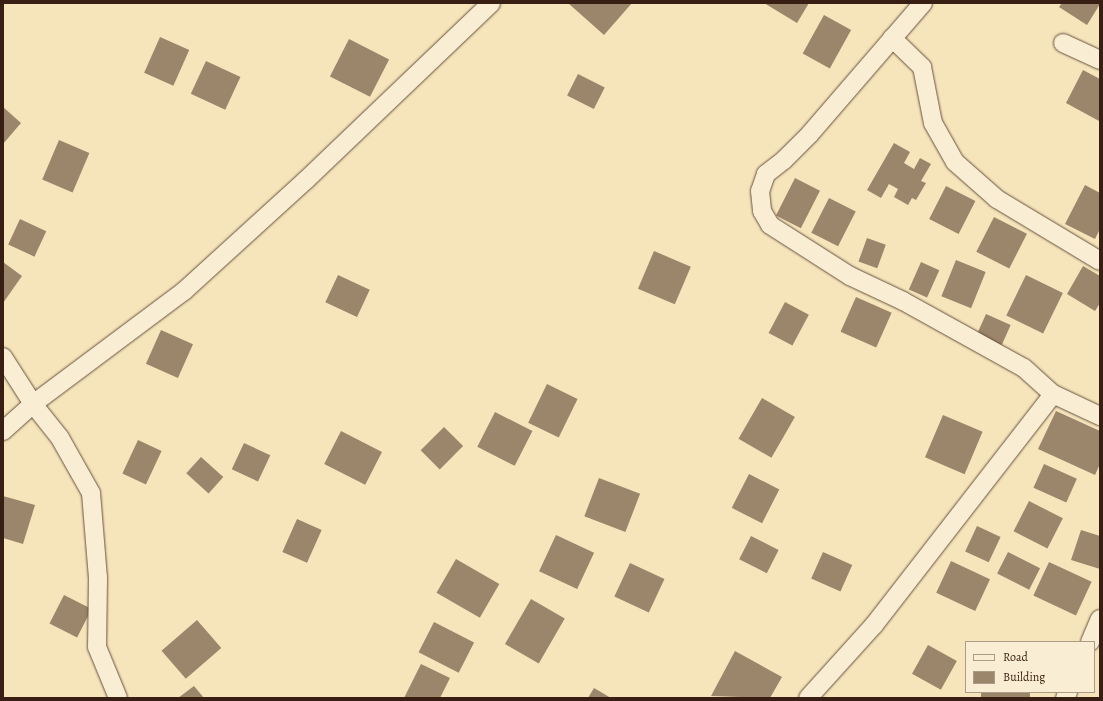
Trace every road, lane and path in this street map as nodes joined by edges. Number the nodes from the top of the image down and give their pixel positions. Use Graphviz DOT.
graph roads {
  1 [pos="491,3"];
  2 [pos="922,3"];
  3 [pos="892,38"];
  4 [pos="1063,43"];
  5 [pos="1100,60"];
  6 [pos="1100,261"];
  7 [pos="3,357"];
  8 [pos="1053,394"];
  9 [pos="33,404"];
  10 [pos="1100,416"];
  11 [pos="3,431"];
  12 [pos="1100,619"];
  13 [pos="1090,641"];
  14 [pos="118,698"];
  15 [pos="808,698"];
  1 -- 9 [label="street"];
  2 -- 3 [label="street"];
  3 -- 6 [label="street"];
  3 -- 8 [label="street"];
  4 -- 5 [label="street"];
  7 -- 9 [label="street"];
  8 -- 10 [label="street"];
  8 -- 15 [label="street"];
  9 -- 11 [label="street"];
  9 -- 14 [label="street"];
  12 -- 13 [label="street"];
}
